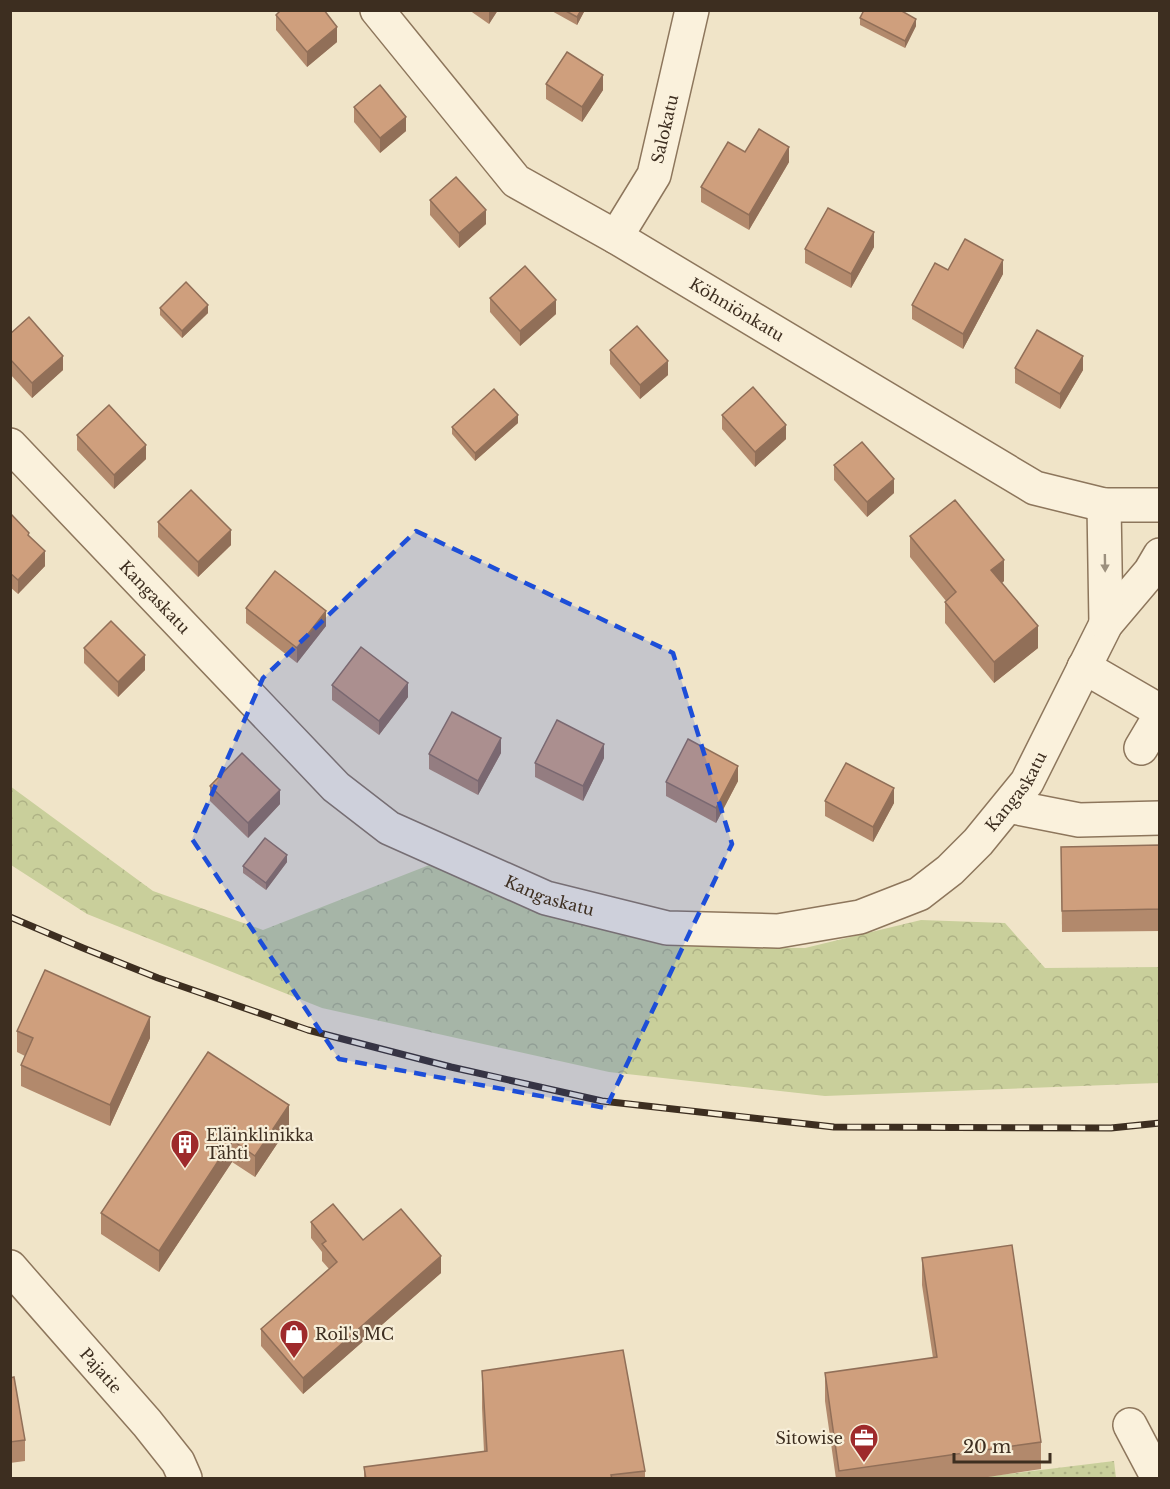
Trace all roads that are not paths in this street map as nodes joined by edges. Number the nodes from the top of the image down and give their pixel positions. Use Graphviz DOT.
graph roads {
  1 [pos="376,10"];
  2 [pos="692,10"];
  3 [pos="616,237"];
  4 [pos="10,444"];
  5 [pos="1104,505"];
  6 [pos="1160,505"];
  7 [pos="1160,555"];
  8 [pos="1106,624"];
  9 [pos="1084,667"];
  10 [pos="1160,713"];
  11 [pos="1141,748"];
  12 [pos="1008,806"];
  13 [pos="1160,818"];
  14 [pos="10,1267"];
  15 [pos="185,1479"];
  16 [pos="1129,1479"];
  17 [pos="1158,1479"];
  1 -- 3 [label="street, Köhniönkatu"];
  2 -- 3 [label="street, Salokatu"];
  3 -- 5 [label="street, Köhniönkatu"];
  4 -- 12 [label="street, Kangaskatu"];
  5 -- 6 [label="street, Köhniönkatu"];
  5 -- 8 [label="street, Kangaskatu, one-way"];
  7 -- 8 [label="street, Kangaskatu"];
  8 -- 9 [label="street, Kangaskatu"];
  9 -- 10 [label="street"];
  9 -- 12 [label="street, Kangaskatu"];
  10 -- 11 [label="street"];
  12 -- 13 [label="street"];
  14 -- 15 [label="street, Pajatie"];
  16 -- 17 [label="street"];
}
